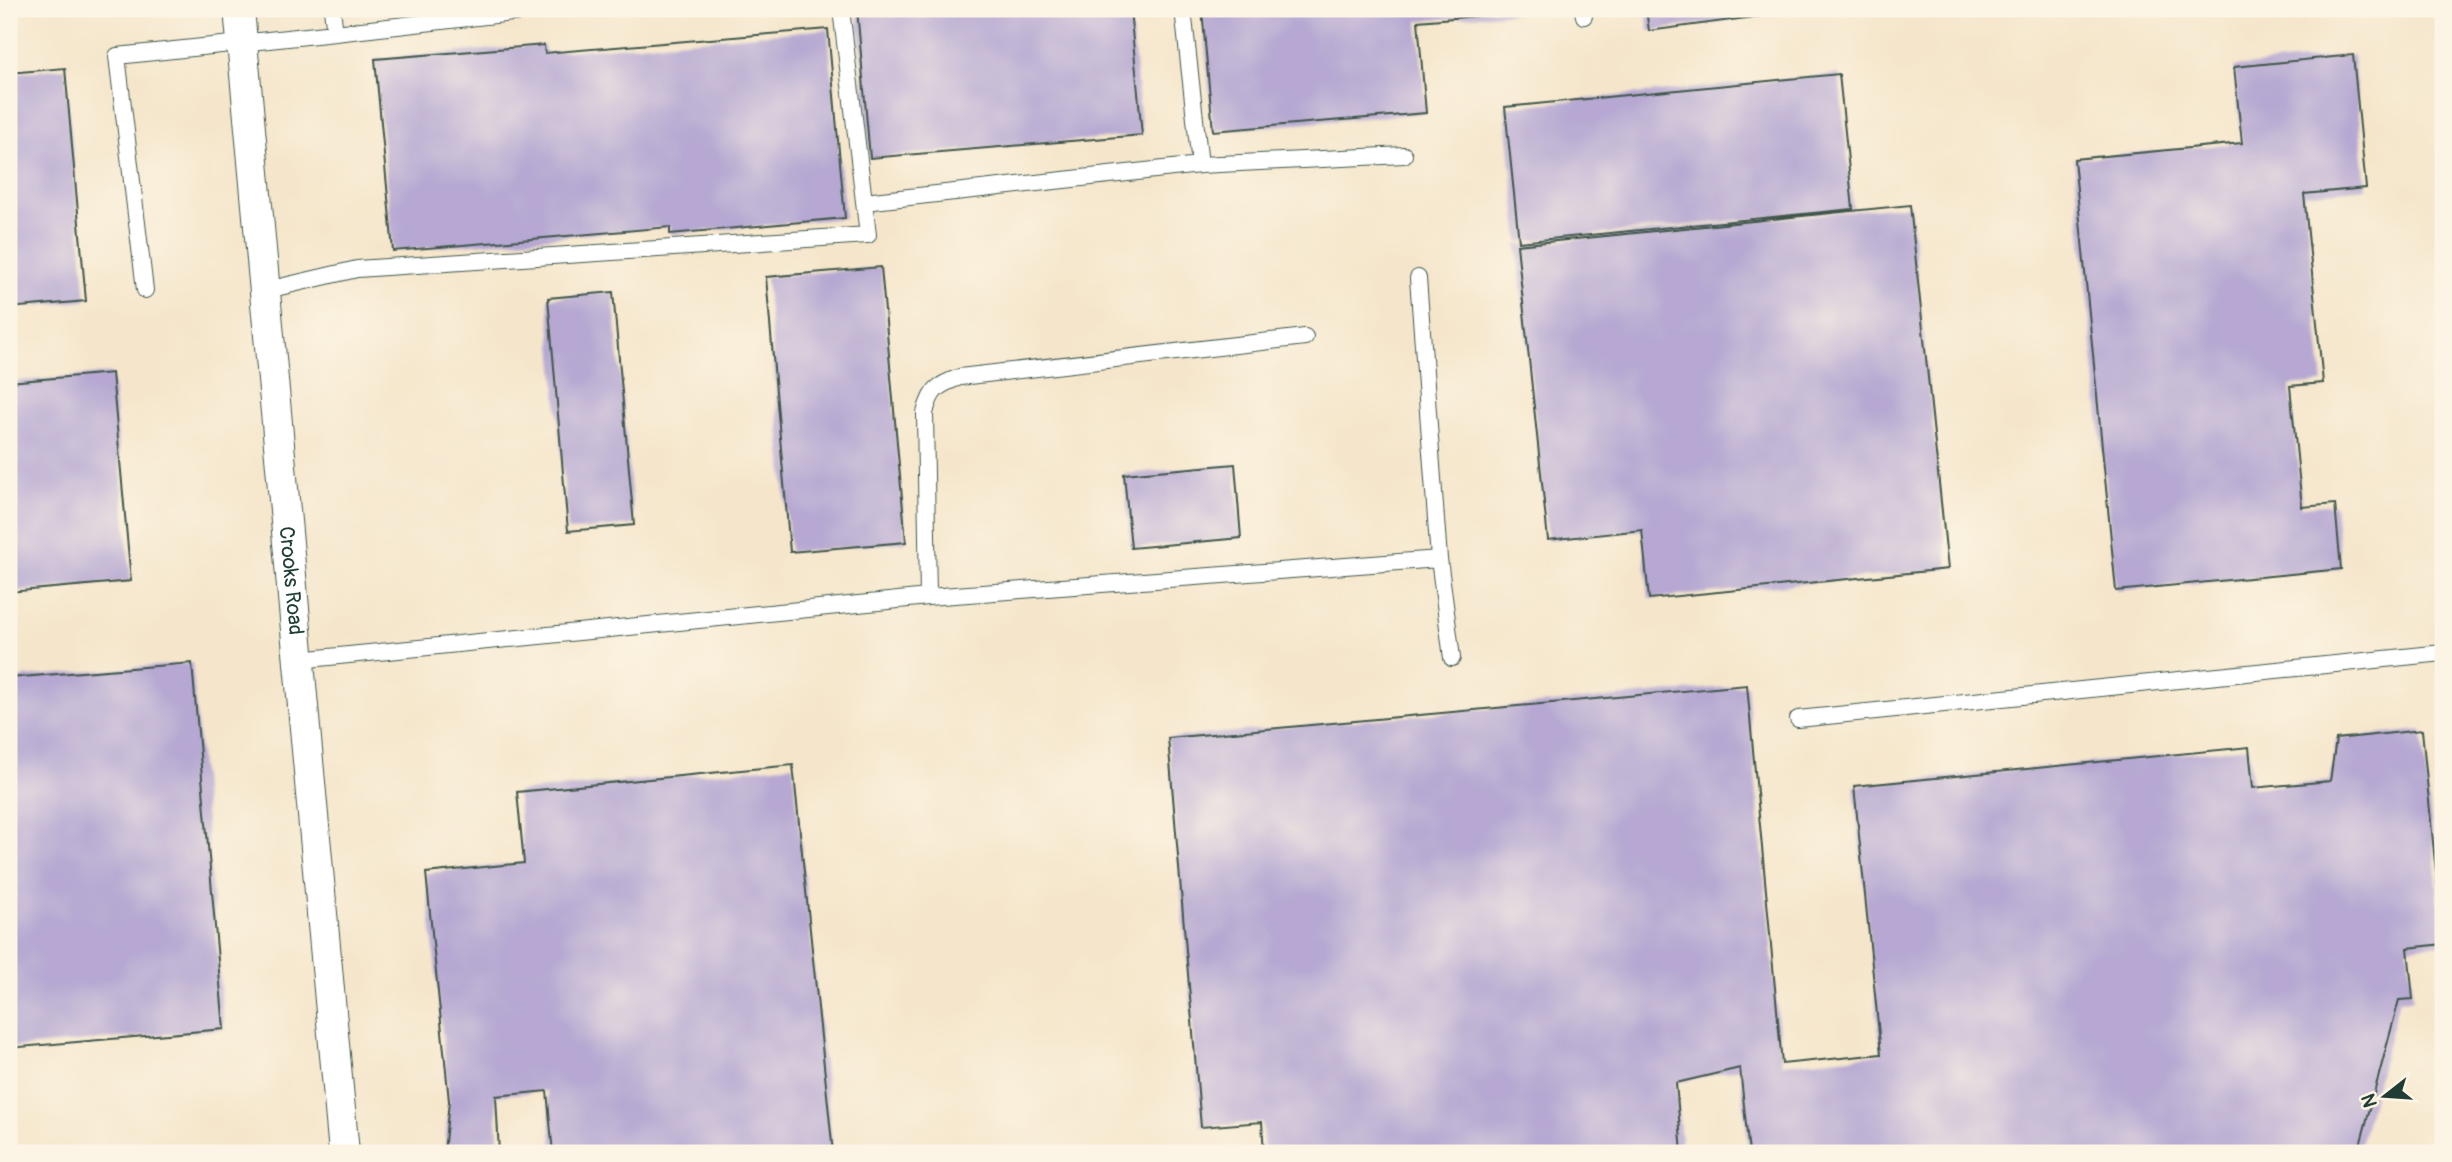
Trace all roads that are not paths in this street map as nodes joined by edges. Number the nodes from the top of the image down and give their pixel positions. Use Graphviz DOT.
graph roads {
  1 [pos="239,9"];
  2 [pos="332,9"];
  3 [pos="548,9"];
  4 [pos="841,9"];
  5 [pos="1183,9"];
  6 [pos="335,33"];
  7 [pos="242,44"];
  8 [pos="1404,155"];
  9 [pos="1200,165"];
  10 [pos="864,202"];
  11 [pos="1418,278"];
  12 [pos="145,290"];
  13 [pos="267,290"];
  14 [pos="1305,337"];
  15 [pos="1439,559"];
  16 [pos="928,597"];
  17 [pos="2443,653"];
  18 [pos="1452,658"];
  19 [pos="299,660"];
  20 [pos="1798,719"];
  21 [pos="344,1153"];
  1 -- 7 [label="street, Crooks Road"];
  2 -- 6 [label="lane"];
  3 -- 6 [label="lane"];
  4 -- 10 [label="lane"];
  5 -- 9 [label="lane"];
  6 -- 7 [label="lane"];
  7 -- 12 [label="lane"];
  7 -- 13 [label="street, Crooks Road"];
  8 -- 9 [label="lane"];
  9 -- 10 [label="lane"];
  10 -- 13 [label="lane"];
  11 -- 15 [label="lane"];
  13 -- 19 [label="street, Crooks Road"];
  14 -- 16 [label="lane"];
  15 -- 16 [label="lane"];
  15 -- 18 [label="lane"];
  16 -- 19 [label="lane"];
  17 -- 20 [label="lane"];
  19 -- 21 [label="street, Crooks Road"];
}
